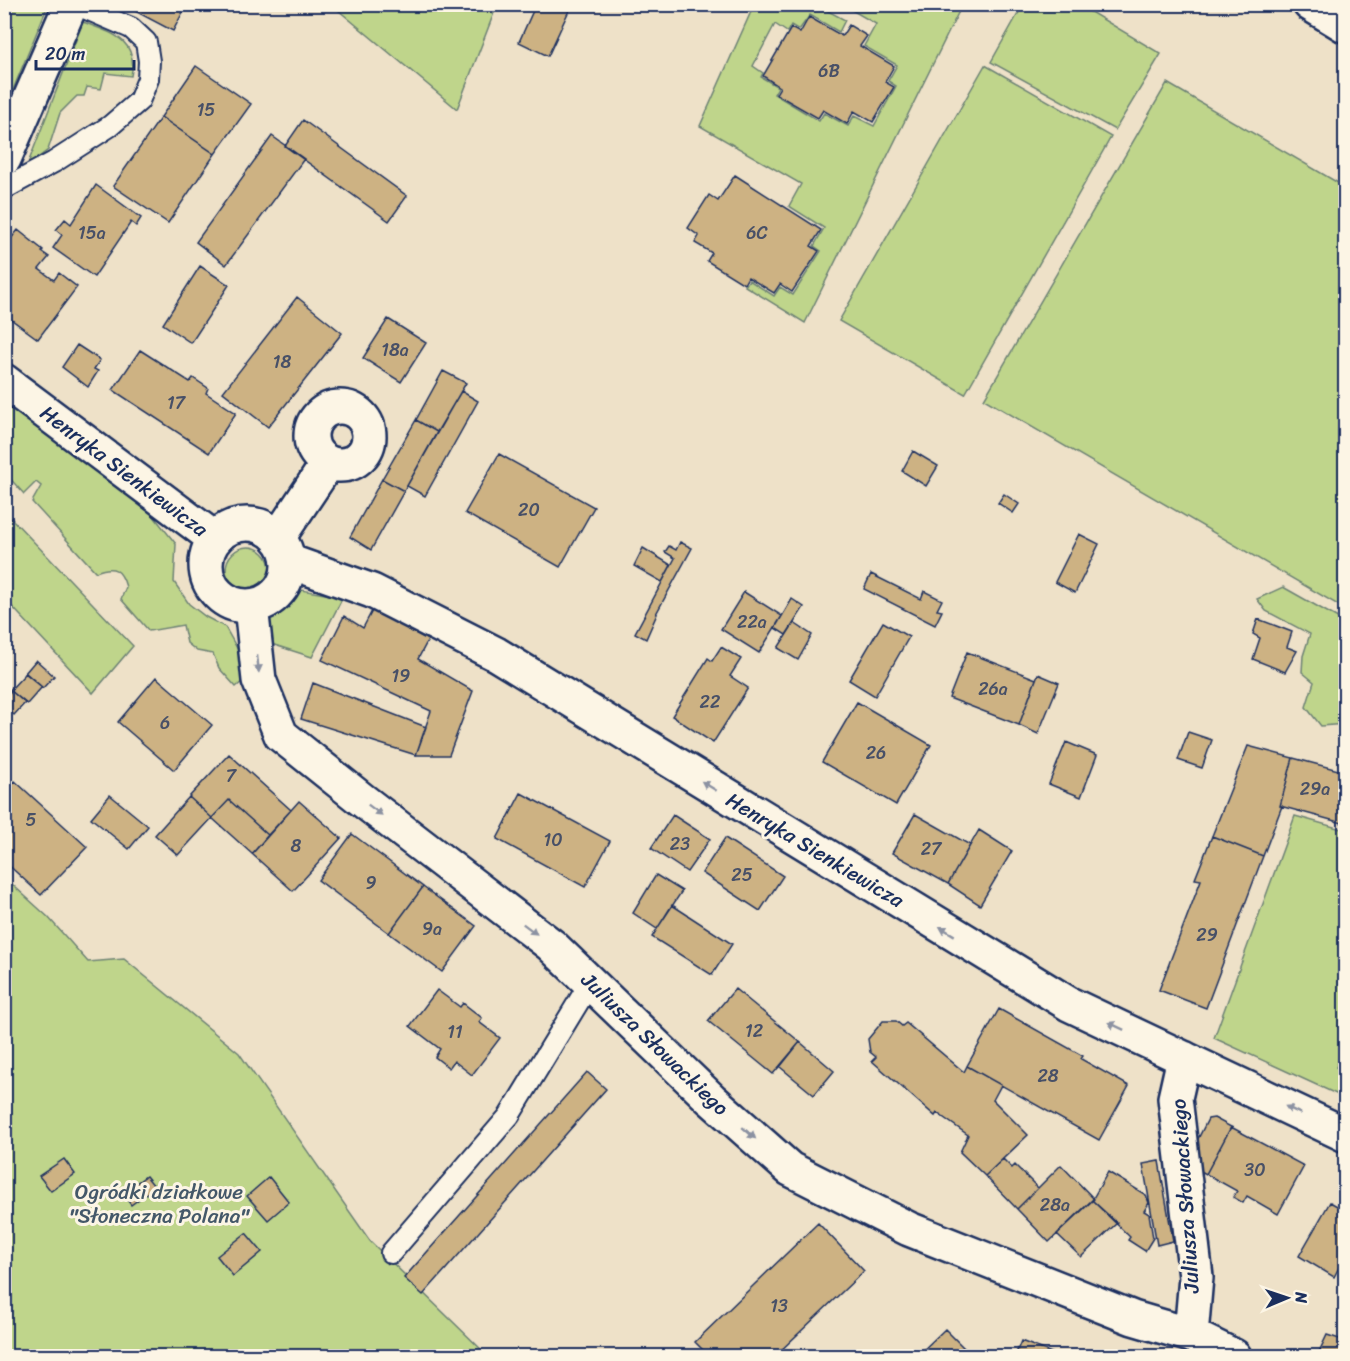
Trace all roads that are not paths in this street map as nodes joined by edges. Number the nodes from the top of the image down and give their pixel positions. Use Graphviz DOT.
graph roads {
  1 [pos="73,4"];
  2 [pos="1310,4"];
  3 [pos="1346,26"];
  4 [pos="4,159"];
  5 [pos="4,189"];
  6 [pos="4,381"];
  7 [pos="328,463"];
  8 [pos="215,539"];
  9 [pos="283,550"];
  10 [pos="251,606"];
  11 [pos="590,982"];
  12 [pos="1184,1058"];
  13 [pos="1346,1135"];
  14 [pos="391,1253"];
  15 [pos="1191,1335"];
  16 [pos="1234,1356"];
  1 -- 4 [label="street"];
  1 -- 5 [label="lane"];
  2 -- 3 [label="street"];
  6 -- 8 [label="street, Henryka Sienkiewicza"];
  7 -- 9 [label="street"];
  8 -- 9 [label="street"];
  8 -- 10 [label="street"];
  9 -- 10 [label="street"];
  12 -- 9 [label="street, Henryka Sienkiewicza, one-way"];
  10 -- 11 [label="street, Juliusza Słowackiego, one-way"];
  11 -- 14 [label="lane"];
  11 -- 15 [label="street, Juliusza Słowackiego, one-way"];
  13 -- 12 [label="street, Henryka Sienkiewicza, one-way"];
  12 -- 15 [label="street, Juliusza Słowackiego"];
  15 -- 16 [label="street, Juliusza Słowackiego"];
}
